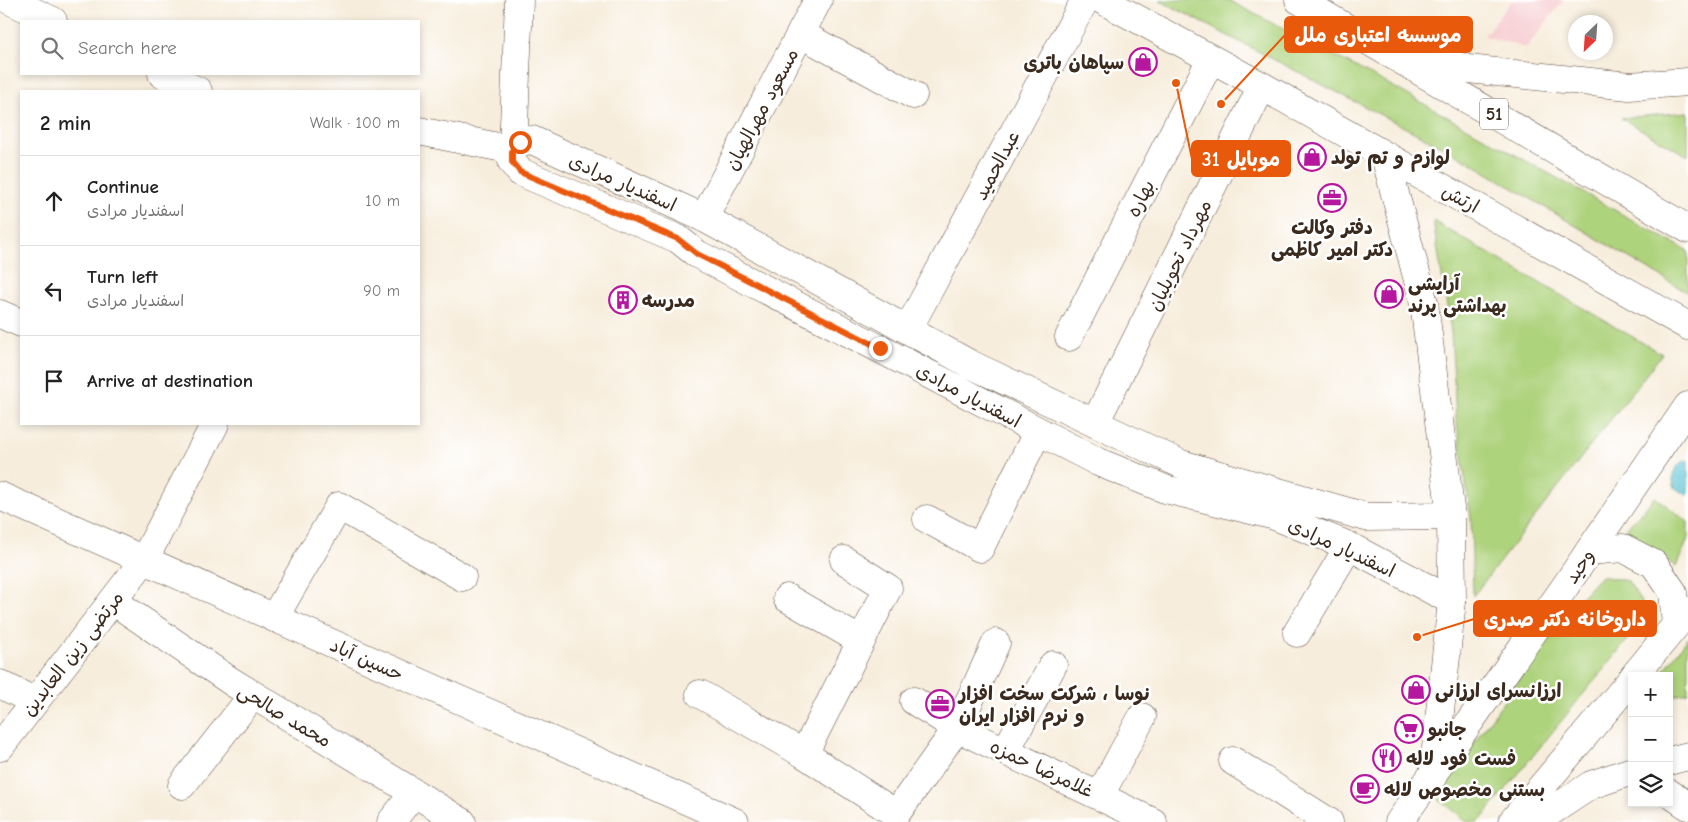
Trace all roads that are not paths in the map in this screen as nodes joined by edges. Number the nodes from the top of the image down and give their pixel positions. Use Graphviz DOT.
graph roads {
  1 [pos="9,0"];
  2 [pos="519,0"];
  3 [pos="818,0"];
  4 [pos="1085,0"];
  5 [pos="1102,0"];
  6 [pos="1299,0"];
  7 [pos="51,20"];
  8 [pos="801,34"];
  9 [pos="1363,36"];
  10 [pos="1212,59"];
  11 [pos="164,75"];
  12 [pos="1688,82"];
  13 [pos="1262,86"];
  14 [pos="196,90"];
  15 [pos="913,95"];
  16 [pos="420,130"];
  17 [pos="512,150"];
  18 [pos="1385,156"];
  19 [pos="704,218"];
  20 [pos="1688,229"];
  21 [pos="0,314"];
  22 [pos="20,323"];
  23 [pos="1688,326"];
  24 [pos="908,329"];
  25 [pos="1068,337"];
  26 [pos="1688,406"];
  27 [pos="1095,423"];
  28 [pos="215,425"];
  29 [pos="1038,431"];
  30 [pos="0,496"];
  31 [pos="1451,516"];
  32 [pos="927,519"];
  33 [pos="1350,546"];
  34 [pos="1589,551"];
  35 [pos="144,560"];
  36 [pos="844,560"];
  37 [pos="462,577"];
  38 [pos="787,598"];
  39 [pos="113,601"];
  40 [pos="1452,601"];
  41 [pos="1682,614"];
  42 [pos="274,618"];
  43 [pos="1297,633"];
  44 [pos="861,641"];
  45 [pos="996,643"];
  46 [pos="1053,665"];
  47 [pos="1637,672"];
  48 [pos="0,684"];
  49 [pos="1628,684"];
  50 [pos="700,694"];
  51 [pos="252,695"];
  52 [pos="34,701"];
  53 [pos="914,701"];
  54 [pos="1142,717"];
  55 [pos="957,728"];
  56 [pos="0,747"];
  57 [pos="1006,750"];
  58 [pos="804,754"];
  59 [pos="1233,761"];
  60 [pos="1628,772"];
  61 [pos="1433,776"];
  62 [pos="182,785"];
  63 [pos="414,793"];
  64 [pos="1100,795"];
  65 [pos="1673,796"];
  66 [pos="1688,806"];
  67 [pos="391,822"];
  68 [pos="462,822"];
  69 [pos="735,822"];
  70 [pos="1153,822"];
  71 [pos="1329,822"];
  72 [pos="1399,822"];
  73 [pos="1512,822"];
  74 [pos="1535,822"];
  1 -- 7 [label="street"];
  2 -- 17 [label="street"];
  3 -- 8 [label="street, مسعود مهرالهیان"];
  4 -- 24 [label="street, عبدالحمید"];
  5 -- 10 [label="street, ارتش"];
  6 -- 9 [label="street, 51"];
  8 -- 15 [label="street"];
  8 -- 19 [label="street, مسعود مهرالهیان"];
  9 -- 12 [label="street"];
  9 -- 20 [label="street, 51"];
  10 -- 13 [label="street, ارتش"];
  10 -- 25 [label="street, بهاره"];
  11 -- 14 [label="street"];
  13 -- 18 [label="street, ارتش"];
  13 -- 27 [label="street, مهرداد تحویلیان"];
  16 -- 17 [label="street"];
  17 -- 19 [label="street, اسفندیار مرادی"];
  17 -- 29 [label="street, اسفندیار مرادی"];
  18 -- 23 [label="street, ارتش"];
  18 -- 31 [label="street"];
  19 -- 24 [label="street, اسفندیار مرادی"];
  21 -- 22 [label="street"];
  24 -- 27 [label="street, اسفندیار مرادی"];
  26 -- 34 [label="street, وحید"];
  27 -- 31 [label="street, اسفندیار مرادی"];
  28 -- 35 [label="street"];
  29 -- 32 [label="street"];
  29 -- 33 [label="street, اسفندیار مرادی"];
  30 -- 35 [label="street, حسین آباد"];
  31 -- 40 [label="street"];
  33 -- 40 [label="street, اسفندیار مرادی"];
  33 -- 43 [label="street"];
  34 -- 41 [label="street"];
  34 -- 61 [label="street, وحید"];
  35 -- 39 [label="street, مرتضی زین العابدین"];
  35 -- 42 [label="street, حسین آباد"];
  36 -- 44 [label="street"];
  37 -- 42 [label="street"];
  38 -- 44 [label="street"];
  39 -- 51 [label="street, محمد صالحی"];
  39 -- 52 [label="street, مرتضی زین العابدین"];
  40 -- 61 [label="street"];
  41 -- 47 [label="street"];
  42 -- 69 [label="street, حسین آباد"];
  44 -- 58 [label="street"];
  45 -- 55 [label="street"];
  46 -- 57 [label="street"];
  48 -- 52 [label="street"];
  49 -- 73 [label="street"];
  50 -- 58 [label="street"];
  51 -- 62 [label="street"];
  51 -- 63 [label="street, محمد صالحی"];
  52 -- 56 [label="street, مرتضی زین العابدین"];
  53 -- 55 [label="street, غلامرضا حمزه"];
  54 -- 64 [label="street"];
  55 -- 57 [label="street, غلامرضا حمزه"];
  55 -- 58 [label="street"];
  57 -- 64 [label="street, غلامرضا حمزه"];
  59 -- 71 [label="street"];
  60 -- 74 [label="street"];
  61 -- 72 [label="street, وحید"];
  63 -- 67 [label="street"];
  63 -- 68 [label="street, محمد صالحی"];
  64 -- 70 [label="street, غلامرضا حمزه"];
  65 -- 66 [label="street"];
}
